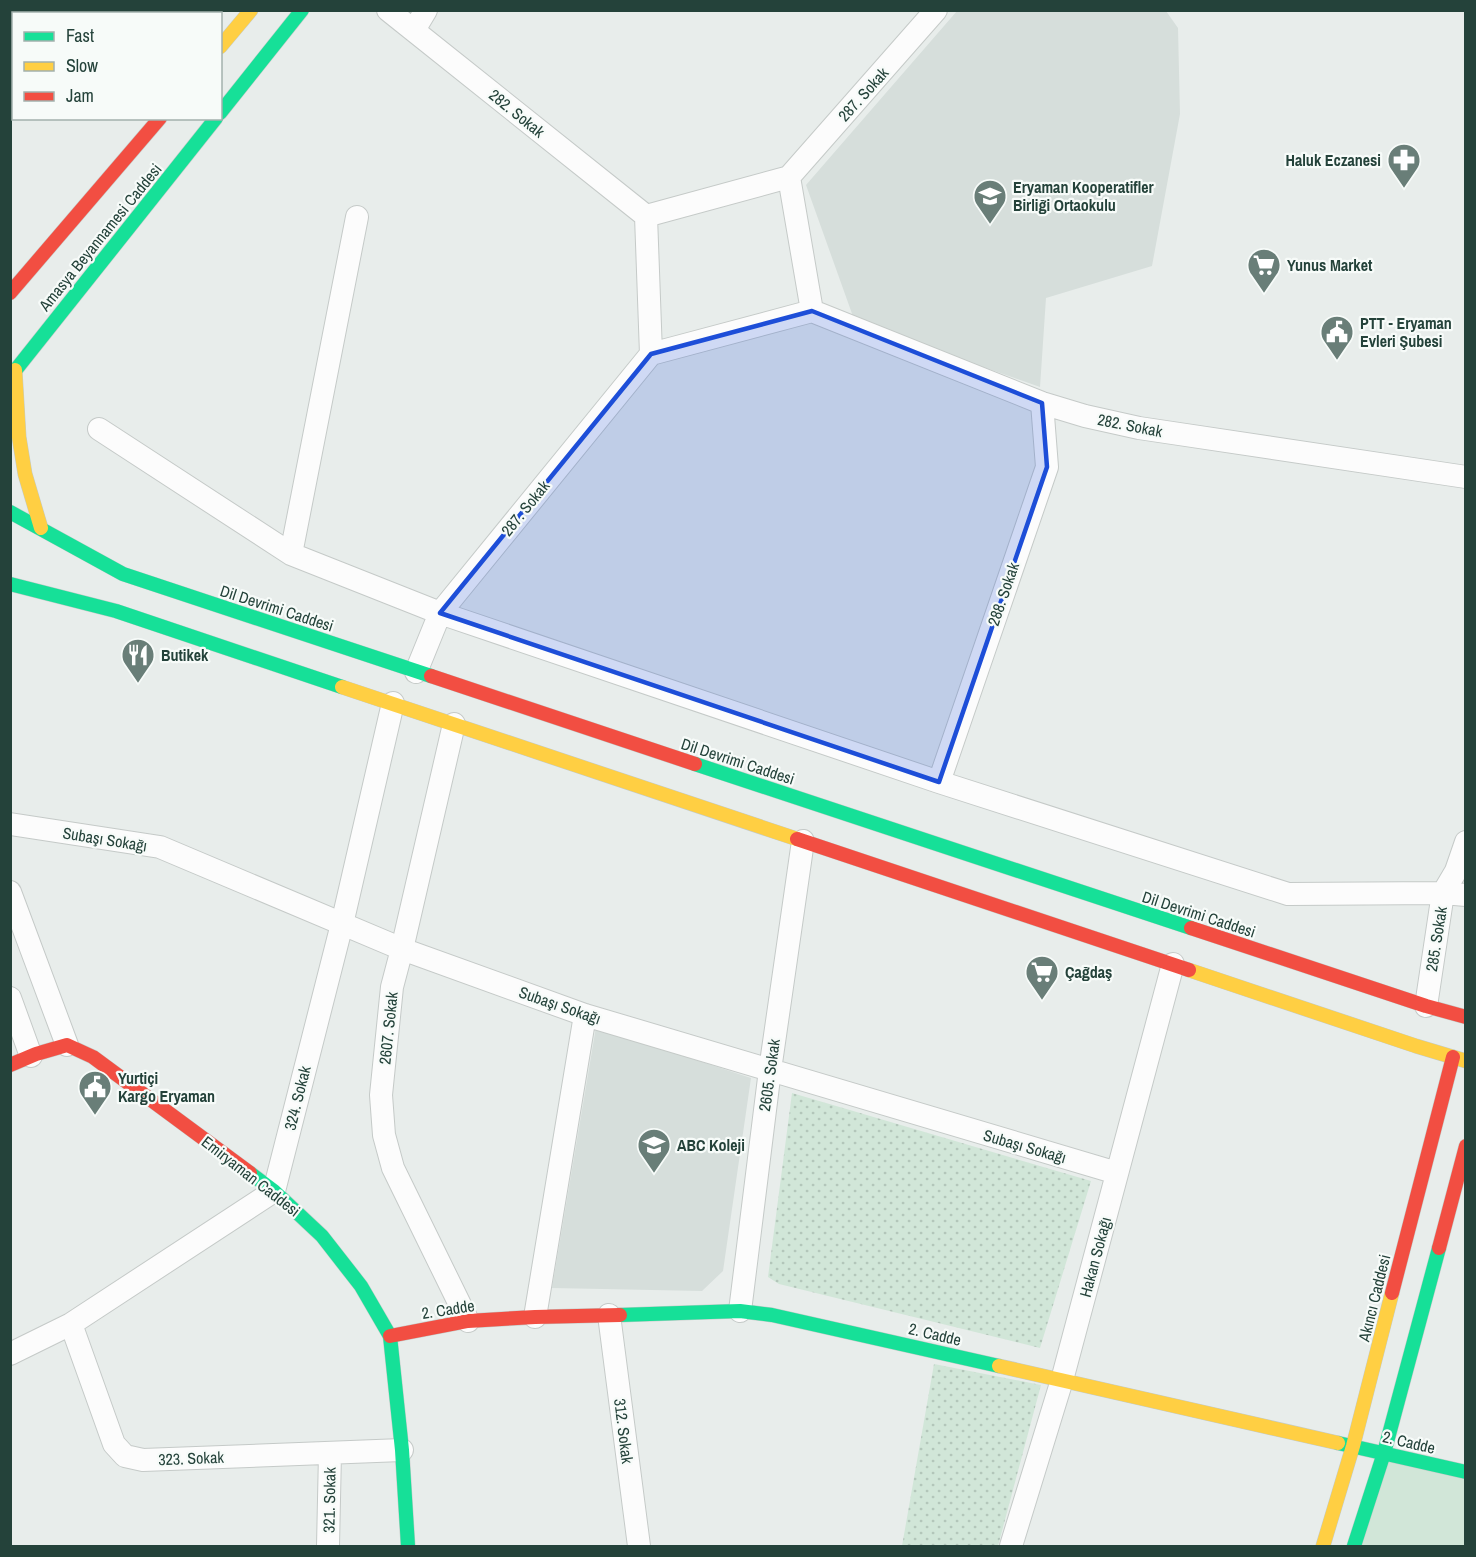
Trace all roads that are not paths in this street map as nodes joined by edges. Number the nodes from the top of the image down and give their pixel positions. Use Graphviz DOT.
graph roads {
  1 [pos="251,10"];
  2 [pos="302,10"];
  3 [pos="388,10"];
  4 [pos="426,10"];
  5 [pos="936,10"];
  6 [pos="414,30"];
  7 [pos="222,45"];
  8 [pos="222,110"];
  9 [pos="158,120"];
  10 [pos="214,120"];
  11 [pos="789,177"];
  12 [pos="646,216"];
  13 [pos="357,217"];
  14 [pos="10,293"];
  15 [pos="812,311"];
  16 [pos="651,354"];
  17 [pos="13,373"];
  18 [pos="1042,403"];
  19 [pos="99,429"];
  20 [pos="1466,477"];
  21 [pos="10,512"];
  22 [pos="41,528"];
  23 [pos="291,554"];
  24 [pos="10,584"];
  25 [pos="440,613"];
  26 [pos="416,672"];
  27 [pos="393,703"];
  28 [pos="454,724"];
  29 [pos="939,782"];
  30 [pos="10,824"];
  31 [pos="803,841"];
  32 [pos="1466,842"];
  33 [pos="10,892"];
  34 [pos="1443,893"];
  35 [pos="1466,895"];
  36 [pos="342,924"];
  37 [pos="402,949"];
  38 [pos="1173,964"];
  39 [pos="10,998"];
  40 [pos="1424,1011"];
  41 [pos="585,1015"];
  42 [pos="1466,1017"];
  43 [pos="66,1045"];
  44 [pos="1459,1059"];
  45 [pos="21,1061"];
  46 [pos="770,1070"];
  47 [pos="1466,1146"];
  48 [pos="1118,1173"];
  49 [pos="274,1191"];
  50 [pos="740,1311"];
  51 [pos="609,1315"];
  52 [pos="535,1317"];
  53 [pos="468,1321"];
  54 [pos="70,1324"];
  55 [pos="390,1336"];
  56 [pos="10,1354"];
  57 [pos="1062,1380"];
  58 [pos="1353,1446"];
  59 [pos="402,1450"];
  60 [pos="330,1453"];
  61 [pos="1384,1453"];
  62 [pos="1466,1472"];
  63 [pos="328,1546"];
  64 [pos="408,1546"];
  65 [pos="639,1546"];
  66 [pos="1011,1546"];
  67 [pos="1323,1546"];
  68 [pos="1354,1546"];
  1 -- 7 [label="main road"];
  2 -- 8 [label="main road"];
  3 -- 6 [label="street, 282. Sokak"];
  4 -- 6 [label="street"];
  5 -- 11 [label="street, 287. Sokak"];
  6 -- 12 [label="street, 282. Sokak"];
  9 -- 14 [label="main road, Amasya Beyannamesi Caddesi"];
  10 -- 17 [label="main road, Amasya Beyannamesi Caddesi"];
  11 -- 12 [label="street"];
  11 -- 15 [label="street"];
  12 -- 16 [label="street"];
  13 -- 23 [label="street"];
  15 -- 16 [label="street"];
  15 -- 18 [label="street, 282. Sokak"];
  16 -- 25 [label="street, 287. Sokak"];
  17 -- 22 [label="main road"];
  18 -- 20 [label="street, 282. Sokak"];
  18 -- 29 [label="street, 288. Sokak"];
  19 -- 23 [label="street"];
  21 -- 22 [label="main road, Dil Devrimi Caddesi"];
  22 -- 26 [label="main road, Dil Devrimi Caddesi"];
  23 -- 25 [label="street"];
  24 -- 27 [label="main road"];
  25 -- 26 [label="street, 287. Sokak"];
  25 -- 29 [label="street"];
  26 -- 40 [label="main road, Dil Devrimi Caddesi"];
  27 -- 28 [label="main road"];
  27 -- 36 [label="street, 324. Sokak"];
  28 -- 31 [label="main road"];
  28 -- 37 [label="street, 2607. Sokak"];
  29 -- 34 [label="street"];
  30 -- 36 [label="street, Subaşı Sokağı"];
  31 -- 38 [label="main road"];
  31 -- 46 [label="street, 2605. Sokak"];
  32 -- 34 [label="street, 285. Sokak"];
  33 -- 43 [label="street"];
  34 -- 35 [label="street"];
  34 -- 40 [label="street, 285. Sokak"];
  36 -- 37 [label="street, Subaşı Sokağı"];
  36 -- 49 [label="street, 324. Sokak"];
  37 -- 41 [label="street, Subaşı Sokağı"];
  37 -- 53 [label="street, 2607. Sokak"];
  38 -- 44 [label="main road"];
  38 -- 48 [label="street, Hakan Sokağı"];
  39 -- 45 [label="street"];
  40 -- 42 [label="main road, Dil Devrimi Caddesi"];
  41 -- 46 [label="street, Subaşı Sokağı"];
  41 -- 52 [label="street"];
  43 -- 45 [label="main road"];
  43 -- 49 [label="main road, Emiryaman Caddesi"];
  44 -- 58 [label="main road, Akıncı Caddesi"];
  46 -- 48 [label="street, Subaşı Sokağı"];
  46 -- 50 [label="street, 2605. Sokak"];
  47 -- 61 [label="main road"];
  48 -- 57 [label="street, Hakan Sokağı"];
  49 -- 54 [label="street"];
  49 -- 55 [label="main road, Emiryaman Caddesi"];
  50 -- 51 [label="main road, 2. Cadde"];
  50 -- 57 [label="main road, 2. Cadde"];
  51 -- 52 [label="main road, 2. Cadde"];
  51 -- 65 [label="street, 312. Sokak"];
  52 -- 53 [label="main road, 2. Cadde"];
  53 -- 55 [label="main road, 2. Cadde"];
  54 -- 56 [label="street"];
  54 -- 60 [label="street, 323. Sokak"];
  55 -- 59 [label="main road, Emiryaman Caddesi"];
  57 -- 58 [label="main road, 2. Cadde"];
  57 -- 66 [label="street, Hakan Sokağı"];
  58 -- 61 [label="main road, 2. Cadde"];
  58 -- 67 [label="main road, Akıncı Caddesi"];
  59 -- 60 [label="street, 323. Sokak"];
  59 -- 64 [label="main road, Emiryaman Caddesi"];
  60 -- 63 [label="street, 321. Sokak"];
  61 -- 62 [label="main road, 2. Cadde"];
  61 -- 68 [label="main road"];
}
